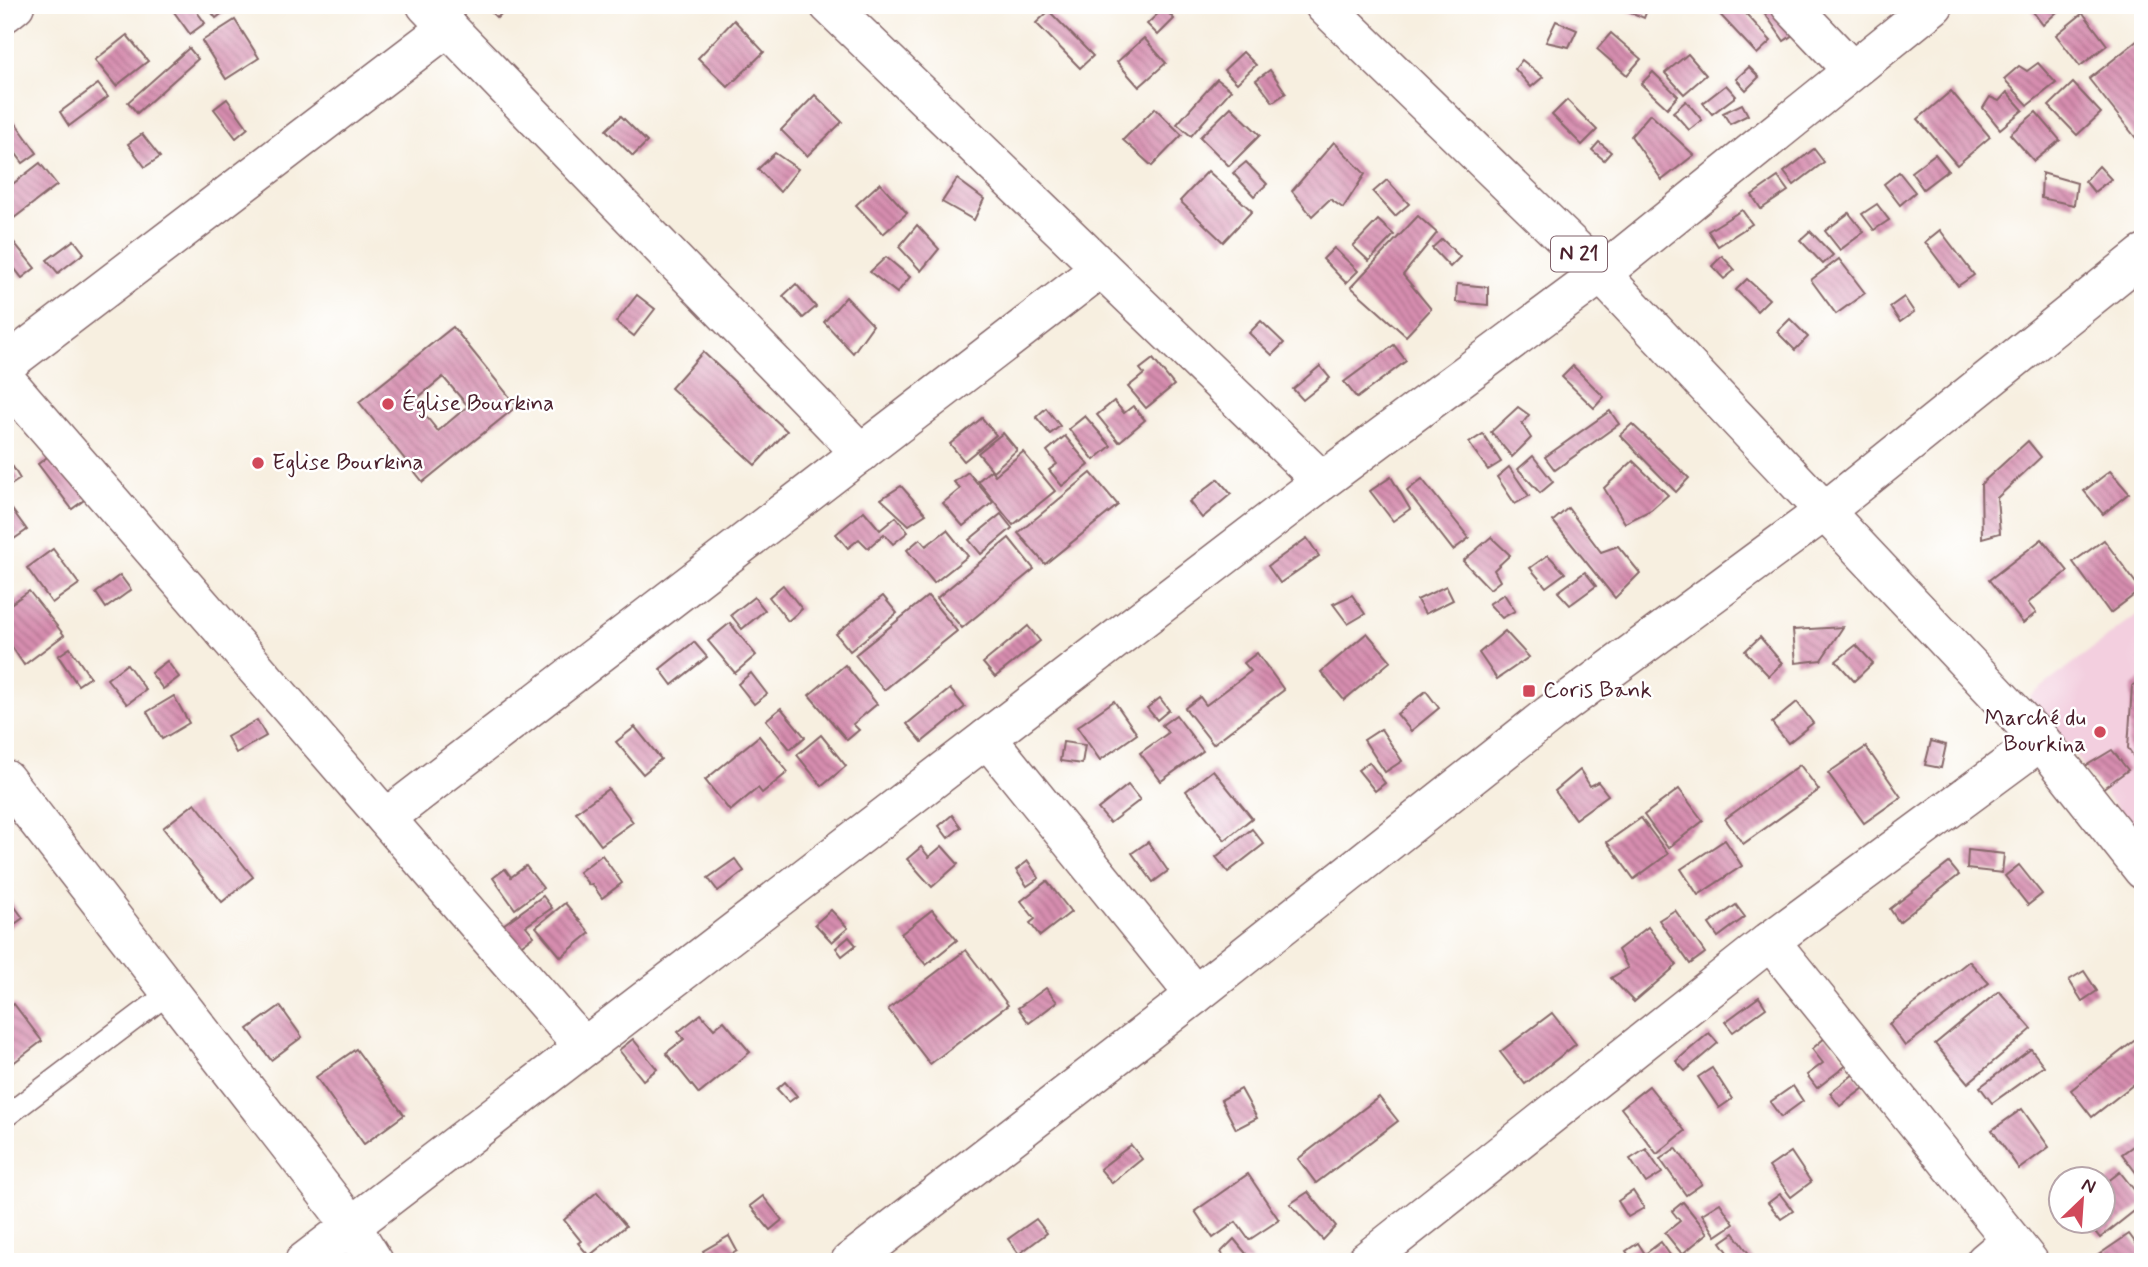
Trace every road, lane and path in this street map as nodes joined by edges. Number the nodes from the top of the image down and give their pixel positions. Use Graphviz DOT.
graph roads {
  1 [pos="15,5"];
  2 [pos="829,5"];
  3 [pos="1324,5"];
  4 [pos="1790,5"];
  5 [pos="1934,5"];
  6 [pos="5,13"];
  7 [pos="437,16"];
  8 [pos="1852,70"];
  9 [pos="2143,255"];
  10 [pos="1101,268"];
  11 [pos="1601,274"];
  12 [pos="5,365"];
  13 [pos="5,379"];
  14 [pos="861,453"];
  15 [pos="1322,481"];
  16 [pos="1825,511"];
  17 [pos="987,738"];
  18 [pos="2041,741"];
  19 [pos="5,779"];
  20 [pos="386,818"];
  21 [pos="2143,870"];
  22 [pos="1770,941"];
  23 [pos="170,992"];
  24 [pos="1195,995"];
  25 [pos="584,1047"];
  26 [pos="5,1117"];
  27 [pos="351,1225"];
  28 [pos="2008,1254"];
  29 [pos="304,1262"];
  30 [pos="373,1262"];
  31 [pos="850,1262"];
  32 [pos="1365,1262"];
  1 -- 6 [label="street"];
  2 -- 10 [label="street"];
  3 -- 11 [label="street, N 21"];
  4 -- 8 [label="street"];
  5 -- 8 [label="street"];
  7 -- 12 [label="street"];
  7 -- 14 [label="street"];
  8 -- 11 [label="street"];
  9 -- 16 [label="street"];
  10 -- 14 [label="street"];
  10 -- 15 [label="street"];
  11 -- 15 [label="street"];
  11 -- 16 [label="street, N 21"];
  13 -- 20 [label="street"];
  14 -- 20 [label="street"];
  15 -- 17 [label="street"];
  16 -- 18 [label="street, N 21"];
  16 -- 24 [label="street"];
  17 -- 24 [label="street"];
  17 -- 25 [label="street"];
  18 -- 21 [label="street, N 21"];
  18 -- 22 [label="street"];
  19 -- 23 [label="street"];
  20 -- 25 [label="street"];
  22 -- 28 [label="street"];
  22 -- 32 [label="street"];
  23 -- 26 [label="lane"];
  23 -- 27 [label="street"];
  24 -- 31 [label="street"];
  25 -- 27 [label="street"];
  27 -- 29 [label="street"];
  27 -- 30 [label="street"];
}
